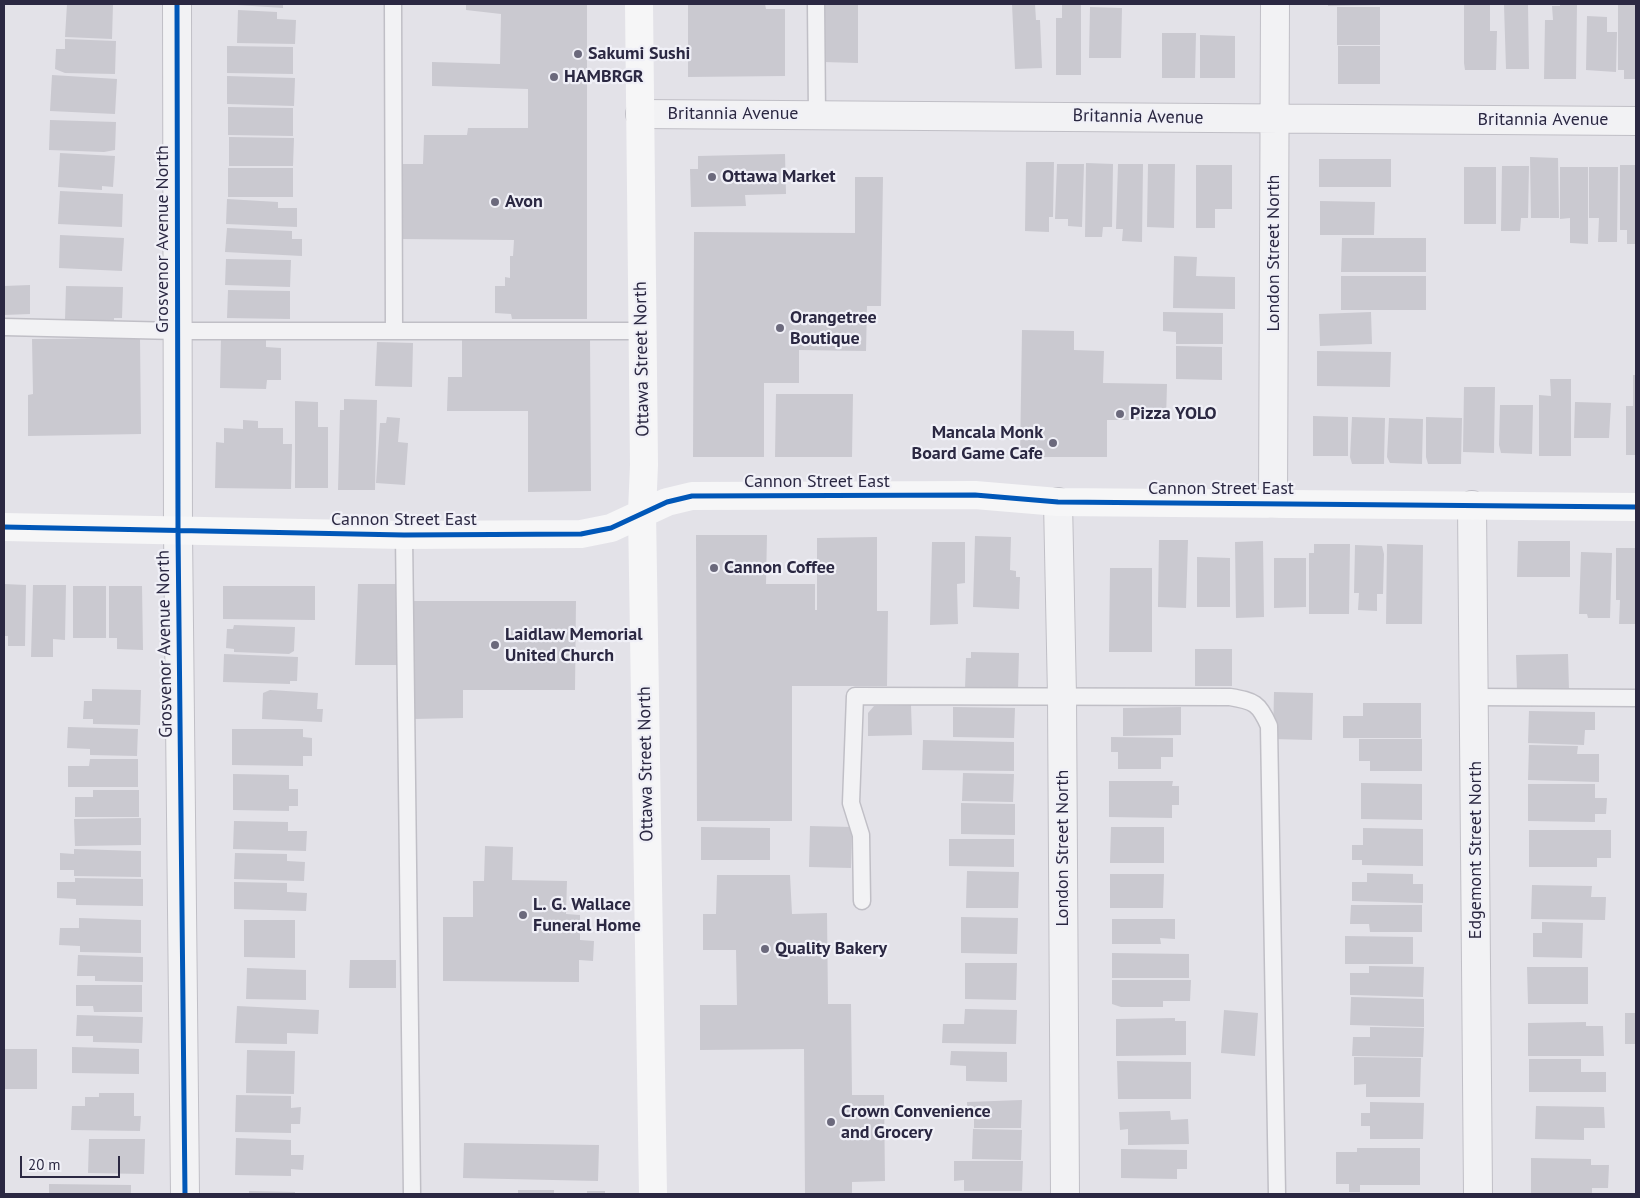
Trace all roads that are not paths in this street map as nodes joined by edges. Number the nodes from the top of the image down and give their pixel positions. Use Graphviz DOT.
graph roads {
  1 [pos="177,4"];
  2 [pos="393,4"];
  3 [pos="639,4"];
  4 [pos="816,4"];
  5 [pos="1275,4"];
  6 [pos="640,114"];
  7 [pos="817,115"];
  8 [pos="1274,119"];
  9 [pos="1636,121"];
  10 [pos="4,327"];
  11 [pos="177,331"];
  12 [pos="394,331"];
  13 [pos="641,331"];
  14 [pos="1058,502"];
  15 [pos="1273,503"];
  16 [pos="1472,505"];
  17 [pos="1636,506"];
  18 [pos="642,512"];
  19 [pos="4,527"];
  20 [pos="178,531"];
  21 [pos="404,535"];
  22 [pos="1062,696"];
  23 [pos="1474,697"];
  24 [pos="1636,698"];
  25 [pos="862,901"];
  26 [pos="185,1194"];
  27 [pos="412,1194"];
  28 [pos="653,1194"];
  29 [pos="1065,1194"];
  30 [pos="1277,1194"];
  31 [pos="1478,1194"];
  1 -- 11 [label="street, Grosvenor Avenue North"];
  2 -- 12 [label="lane"];
  3 -- 6 [label="main road, Ottawa Street North"];
  4 -- 7 [label="lane"];
  5 -- 8 [label="street, London Street North"];
  6 -- 7 [label="street, Britannia Avenue"];
  6 -- 13 [label="main road, Ottawa Street North"];
  7 -- 8 [label="street, Britannia Avenue"];
  8 -- 9 [label="street, Britannia Avenue"];
  8 -- 15 [label="street, London Street North"];
  10 -- 11 [label="lane"];
  11 -- 12 [label="lane"];
  11 -- 20 [label="street, Grosvenor Avenue North"];
  12 -- 13 [label="lane"];
  13 -- 18 [label="main road, Ottawa Street North"];
  14 -- 15 [label="main road, Cannon Street East"];
  14 -- 18 [label="main road, Cannon Street East"];
  14 -- 22 [label="street, London Street North"];
  15 -- 16 [label="main road, Cannon Street East"];
  16 -- 17 [label="main road, Cannon Street East"];
  16 -- 23 [label="street, Edgemont Street North"];
  18 -- 21 [label="main road, Cannon Street East"];
  18 -- 28 [label="main road, Ottawa Street North"];
  19 -- 20 [label="main road, Cannon Street East"];
  20 -- 21 [label="main road, Cannon Street East"];
  20 -- 26 [label="street, Grosvenor Avenue North"];
  21 -- 27 [label="lane"];
  22 -- 25 [label="lane"];
  22 -- 29 [label="street, London Street North"];
  22 -- 30 [label="lane"];
  23 -- 24 [label="lane"];
  23 -- 31 [label="street, Edgemont Street North"];
}
